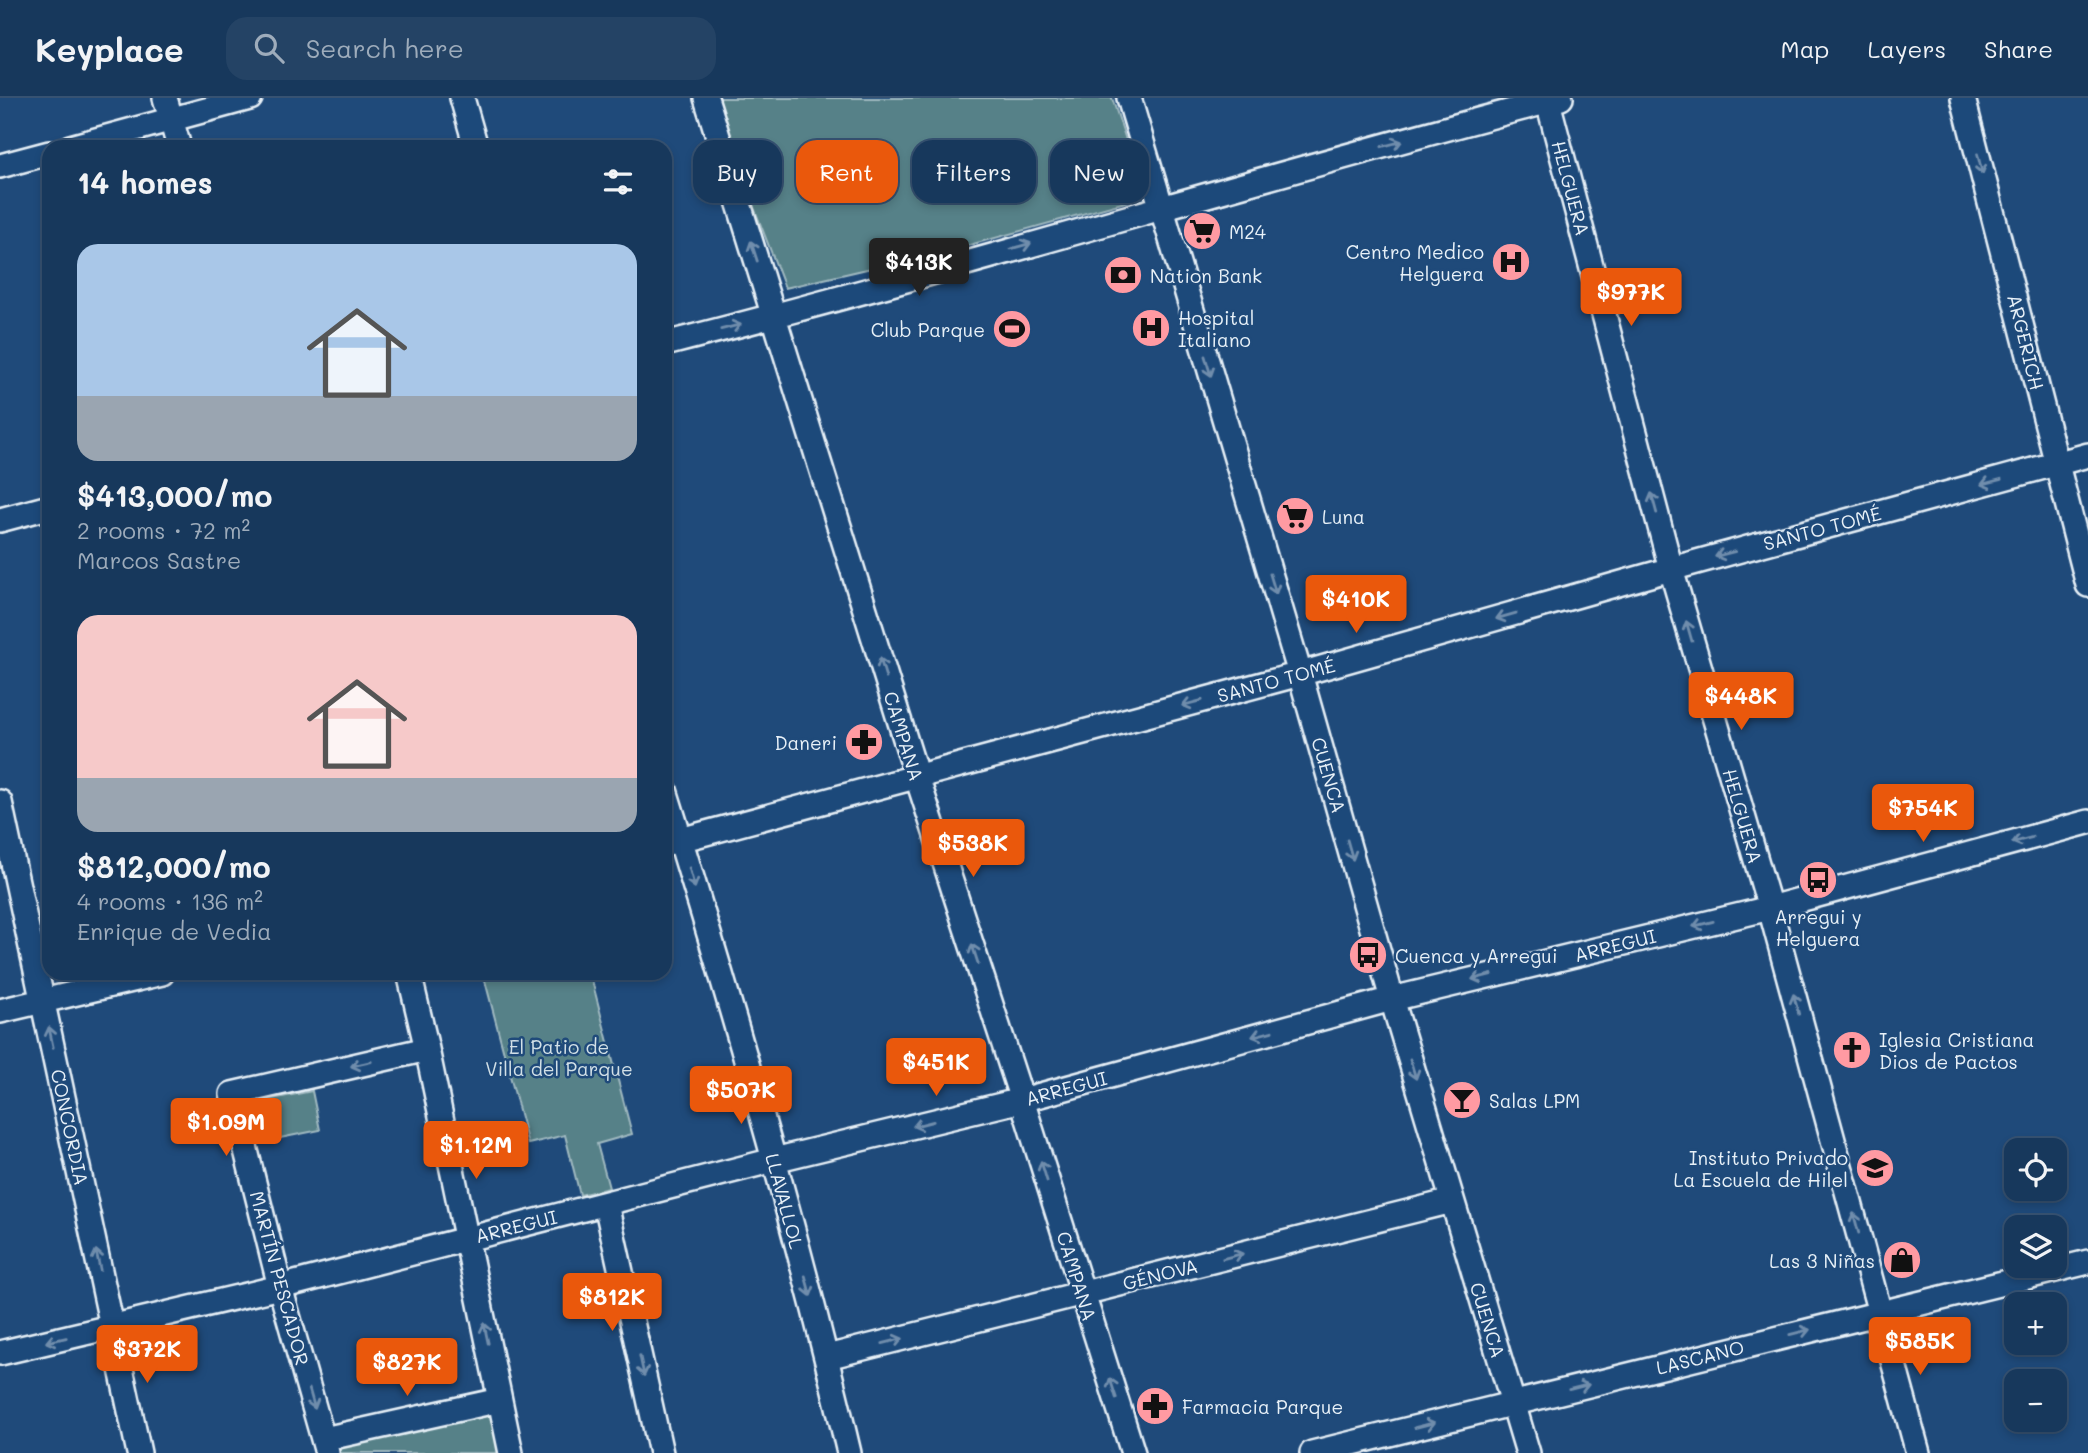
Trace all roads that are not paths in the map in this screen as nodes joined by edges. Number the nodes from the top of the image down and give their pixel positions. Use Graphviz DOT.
graph roads {
  1 [pos="250,98"];
  2 [pos="462,98"];
  3 [pos="706,98"];
  4 [pos="1129,98"];
  5 [pos="1963,98"];
  6 [pos="1552,99"];
  7 [pos="168,109"];
  8 [pos="88,140"];
  9 [pos="177,140"];
  10 [pos="474,140"];
  11 [pos="42,155"];
  12 [pos="0,166"];
  13 [pos="1161,207"];
  14 [pos="775,316"];
  15 [pos="672,342"];
  16 [pos="2088,455"];
  17 [pos="2057,464"];
  18 [pos="42,509"];
  19 [pos="0,520"];
  20 [pos="1671,569"];
  21 [pos="2088,585"];
  22 [pos="1300,674"];
  23 [pos="916,777"];
  24 [pos="0,802"];
  25 [pos="2088,822"];
  26 [pos="673,841"];
  27 [pos="1769,908"];
  28 [pos="41,946"];
  29 [pos="42,974"];
  30 [pos="42,980"];
  31 [pos="133,980"];
  32 [pos="411,980"];
  33 [pos="1392,999"];
  34 [pos="43,1002"];
  35 [pos="0,1011"];
  36 [pos="427,1049"];
  37 [pos="1022,1100"];
  38 [pos="774,1160"];
  39 [pos="1452,1200"];
  40 [pos="606,1204"];
  41 [pos="465,1239"];
  42 [pos="2088,1262"];
  43 [pos="280,1287"];
  44 [pos="1083,1294"];
  45 [pos="1881,1313"];
  46 [pos="112,1327"];
  47 [pos="0,1353"];
  48 [pos="827,1357"];
  49 [pos="500,1400"];
  50 [pos="1513,1403"];
  51 [pos="326,1446"];
  52 [pos="139,1453"];
  53 [pos="511,1453"];
  54 [pos="661,1453"];
  55 [pos="849,1453"];
  56 [pos="1133,1453"];
  57 [pos="1311,1453"];
  58 [pos="1528,1453"];
  59 [pos="1918,1453"];
  1 -- 7 [label="street"];
  2 -- 10 [label="street"];
  14 -- 3 [label="street, CAMPANA, one-way"];
  4 -- 13 [label="street, CUENCA"];
  5 -- 17 [label="street, ARGERICH, one-way"];
  13 -- 6 [label="street, one-way"];
  20 -- 6 [label="street, HELGUERA, one-way"];
  7 -- 8 [label="street"];
  7 -- 9 [label="street"];
  11 -- 12 [label="street"];
  14 -- 13 [label="street, one-way"];
  13 -- 22 [label="street, CUENCA, one-way"];
  15 -- 14 [label="street, one-way"];
  23 -- 14 [label="street, CAMPANA, one-way"];
  16 -- 17 [label="street, SANTO TOMÉ"];
  17 -- 20 [label="street, SANTO TOMÉ, one-way"];
  17 -- 21 [label="street, ARGERICH"];
  18 -- 19 [label="street"];
  20 -- 22 [label="street, SANTO TOMÉ, one-way"];
  27 -- 20 [label="street, HELGUERA, one-way"];
  22 -- 23 [label="street, SANTO TOMÉ, one-way"];
  22 -- 33 [label="street, CUENCA, one-way"];
  23 -- 26 [label="street, SANTO TOMÉ"];
  37 -- 23 [label="street, CAMPANA, one-way"];
  24 -- 28 [label="street, CONCORDIA"];
  25 -- 27 [label="street, ARREGUI, one-way"];
  26 -- 38 [label="street, LLAVALLOL, one-way"];
  27 -- 33 [label="street, ARREGUI, one-way"];
  45 -- 27 [label="street, HELGUERA, one-way"];
  28 -- 29 [label="street, CONCORDIA"];
  30 -- 34 [label="street, CONCORDIA"];
  31 -- 34 [label="street"];
  32 -- 36 [label="street"];
  33 -- 37 [label="street, ARREGUI, one-way"];
  33 -- 39 [label="street, CUENCA, one-way"];
  34 -- 35 [label="street"];
  46 -- 34 [label="street, CONCORDIA, one-way"];
  36 -- 41 [label="street"];
  36 -- 43 [label="street, MARTÍN PESCADOR, one-way"];
  37 -- 38 [label="street, ARREGUI, one-way"];
  44 -- 37 [label="street, CAMPANA, one-way"];
  38 -- 40 [label="street, ARREGUI"];
  38 -- 48 [label="street, LLAVALLOL, one-way"];
  44 -- 39 [label="street, GÉNOVA, one-way"];
  39 -- 50 [label="street, CUENCA"];
  40 -- 41 [label="street, ARREGUI"];
  40 -- 54 [label="street, one-way"];
  41 -- 43 [label="street, ARREGUI"];
  49 -- 41 [label="street, one-way"];
  42 -- 45 [label="street, LASCANO"];
  43 -- 46 [label="street, ARREGUI"];
  43 -- 51 [label="street, MARTÍN PESCADOR, one-way"];
  48 -- 44 [label="street, GÉNOVA, one-way"];
  56 -- 44 [label="street, CAMPANA, one-way"];
  50 -- 45 [label="street, LASCANO, one-way"];
  45 -- 59 [label="street, HELGUERA"];
  46 -- 47 [label="street, ARREGUI, one-way"];
  46 -- 52 [label="street, CONCORDIA"];
  48 -- 55 [label="street, LLAVALLOL"];
  49 -- 51 [label="street"];
  49 -- 53 [label="street"];
  57 -- 50 [label="street, LASCANO, one-way"];
  50 -- 58 [label="street, CUENCA"];
}
